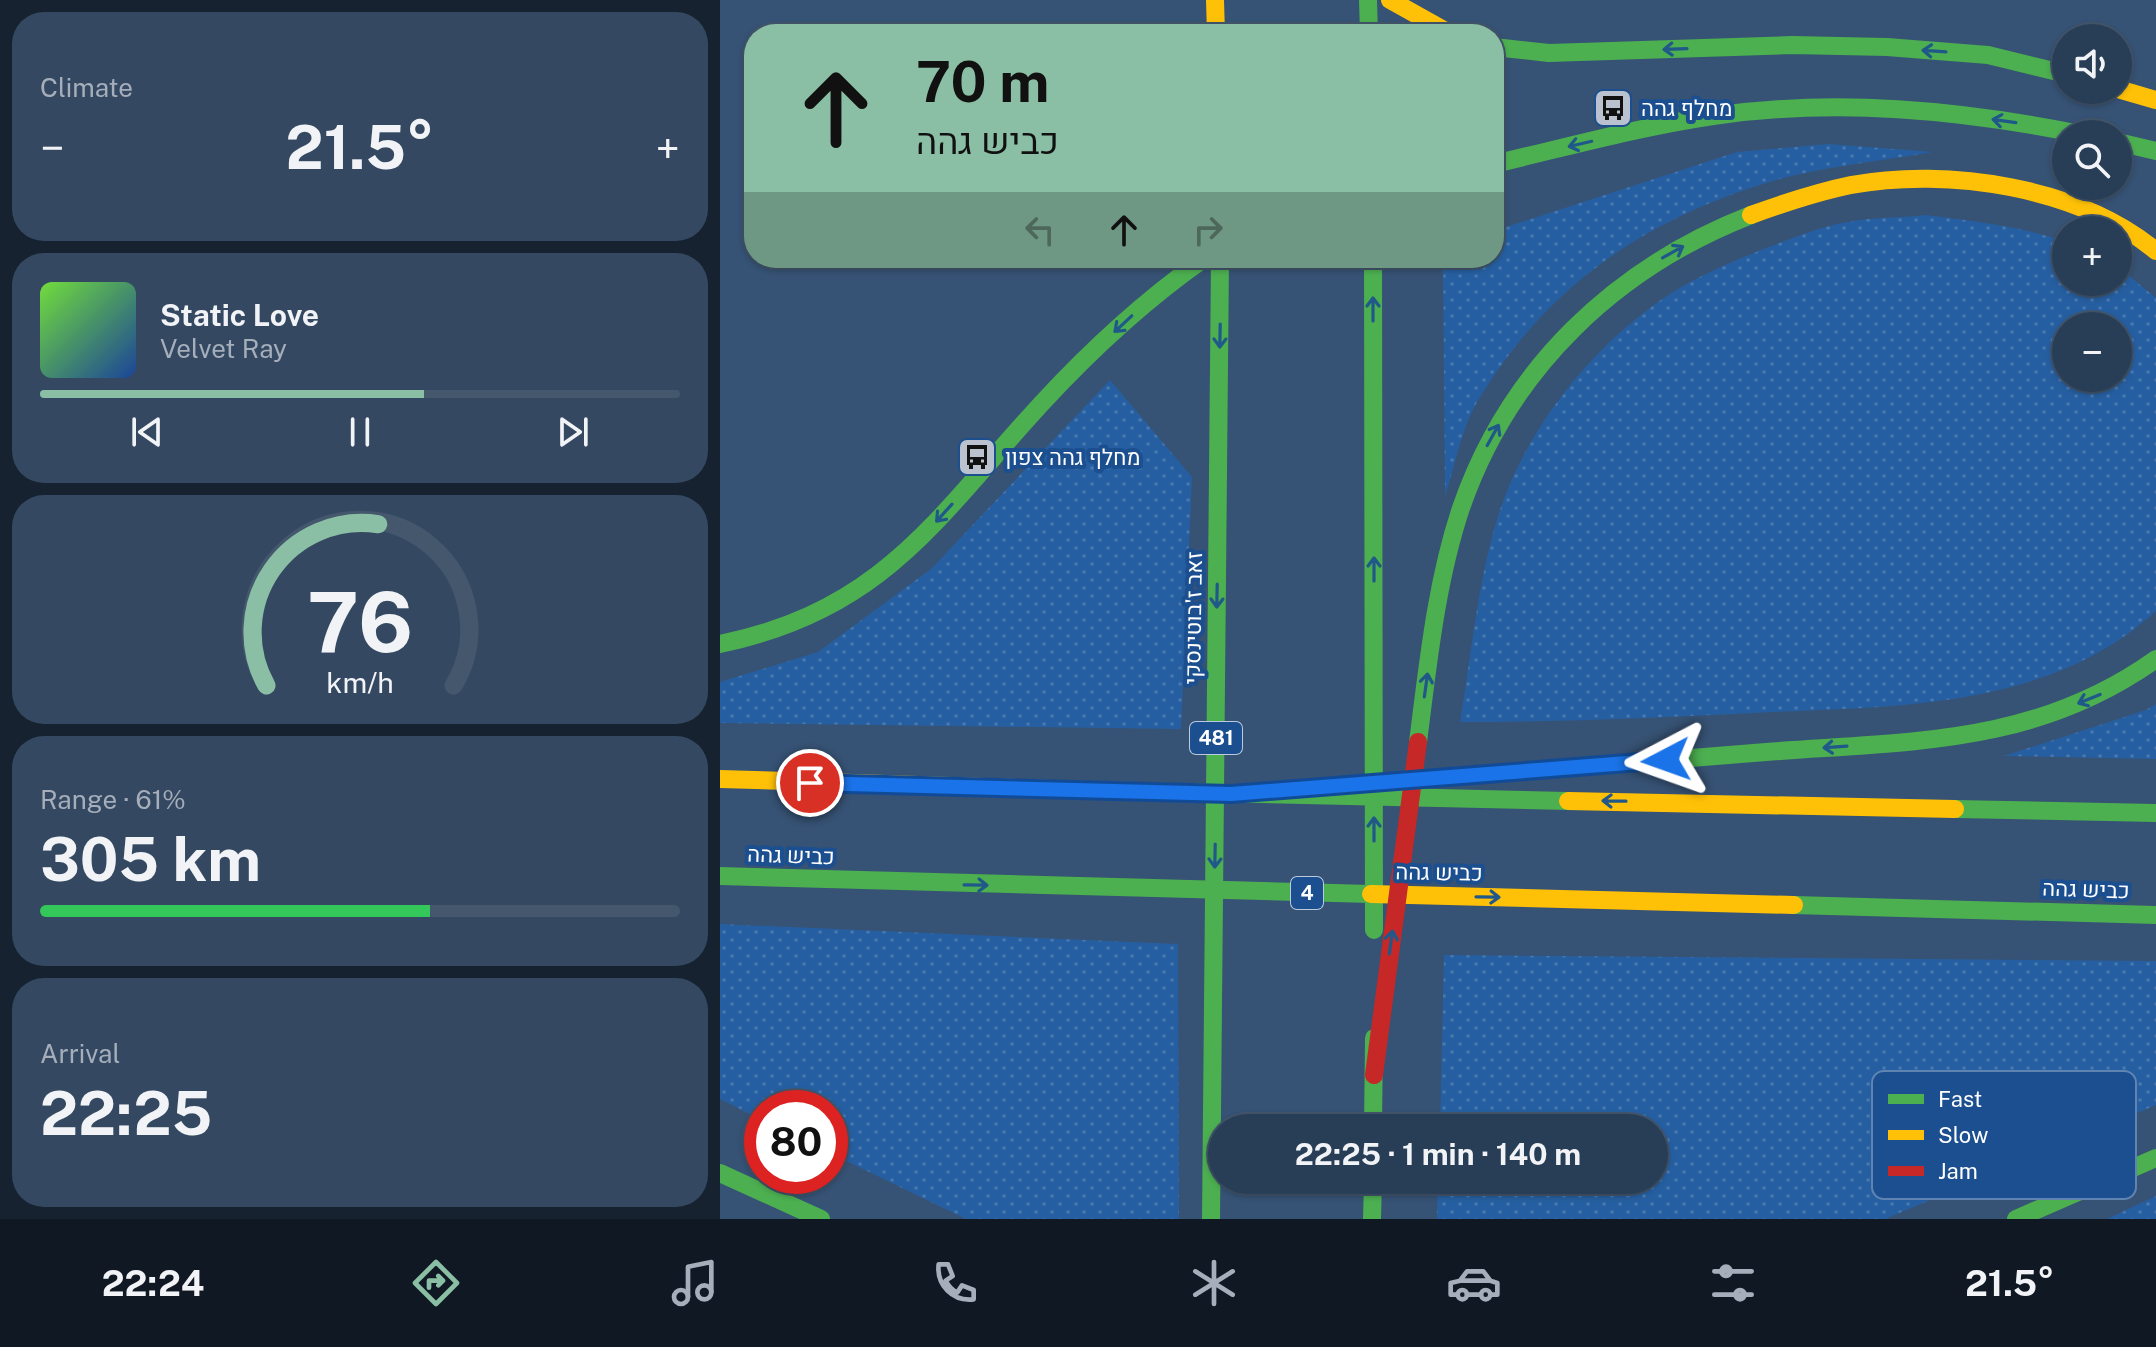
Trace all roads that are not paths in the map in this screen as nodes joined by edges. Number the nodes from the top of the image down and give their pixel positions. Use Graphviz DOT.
graph roads {
  1 [pos="1215,0"];
  2 [pos="1368,0"];
  3 [pos="1390,0"];
  4 [pos="1216,24"];
  5 [pos="1369,24"];
  6 [pos="1433,24"];
  7 [pos="1504,48"];
  8 [pos="2052,71"];
  9 [pos="2132,93"];
  10 [pos="2156,100"];
  11 [pos="2052,130"];
  12 [pos="2132,145"];
  13 [pos="2156,151"];
  14 [pos="1504,162"];
  15 [pos="2156,251"];
  16 [pos="1190,268"];
  17 [pos="1220,268"];
  18 [pos="1373,268"];
  19 [pos="720,644"];
  20 [pos="2156,659"];
  21 [pos="1479,775"];
  22 [pos="720,779"];
  23 [pos="1433,779"];
  24 [pos="1231,794"];
  25 [pos="2156,813"];
  26 [pos="720,876"];
  27 [pos="2156,915"];
  28 [pos="1374,1075"];
  29 [pos="1373,1114"];
  30 [pos="2156,1158"];
  31 [pos="2136,1167"];
  32 [pos="720,1173"];
  33 [pos="1373,1194"];
  34 [pos="2062,1199"];
  35 [pos="821,1219"];
  36 [pos="1211,1219"];
  37 [pos="1372,1219"];
  38 [pos="2016,1219"];
  1 -- 4 [label="main road"];
  2 -- 5 [label="main road"];
  3 -- 6 [label="main road"];
  8 -- 7 [label="main road, one-way"];
  9 -- 10 [label="main road"];
  11 -- 14 [label="main road, one-way"];
  12 -- 13 [label="main road"];
  28 -- 15 [label="main road, one-way"];
  16 -- 19 [label="main road, one-way"];
  17 -- 36 [label="main road, זאב ז'בוטינסקי / 481, one-way"];
  28 -- 18 [label="main road, one-way"];
  20 -- 21 [label="main road, one-way"];
  22 -- 24 [label="main road"];
  23 -- 24 [label="main road"];
  25 -- 24 [label="main road, one-way"];
  26 -- 27 [label="main road, כביש גהה / 4, one-way"];
  28 -- 29 [label="main road"];
  30 -- 31 [label="main road"];
  32 -- 35 [label="main road"];
  33 -- 37 [label="main road"];
  34 -- 38 [label="main road"];
}
